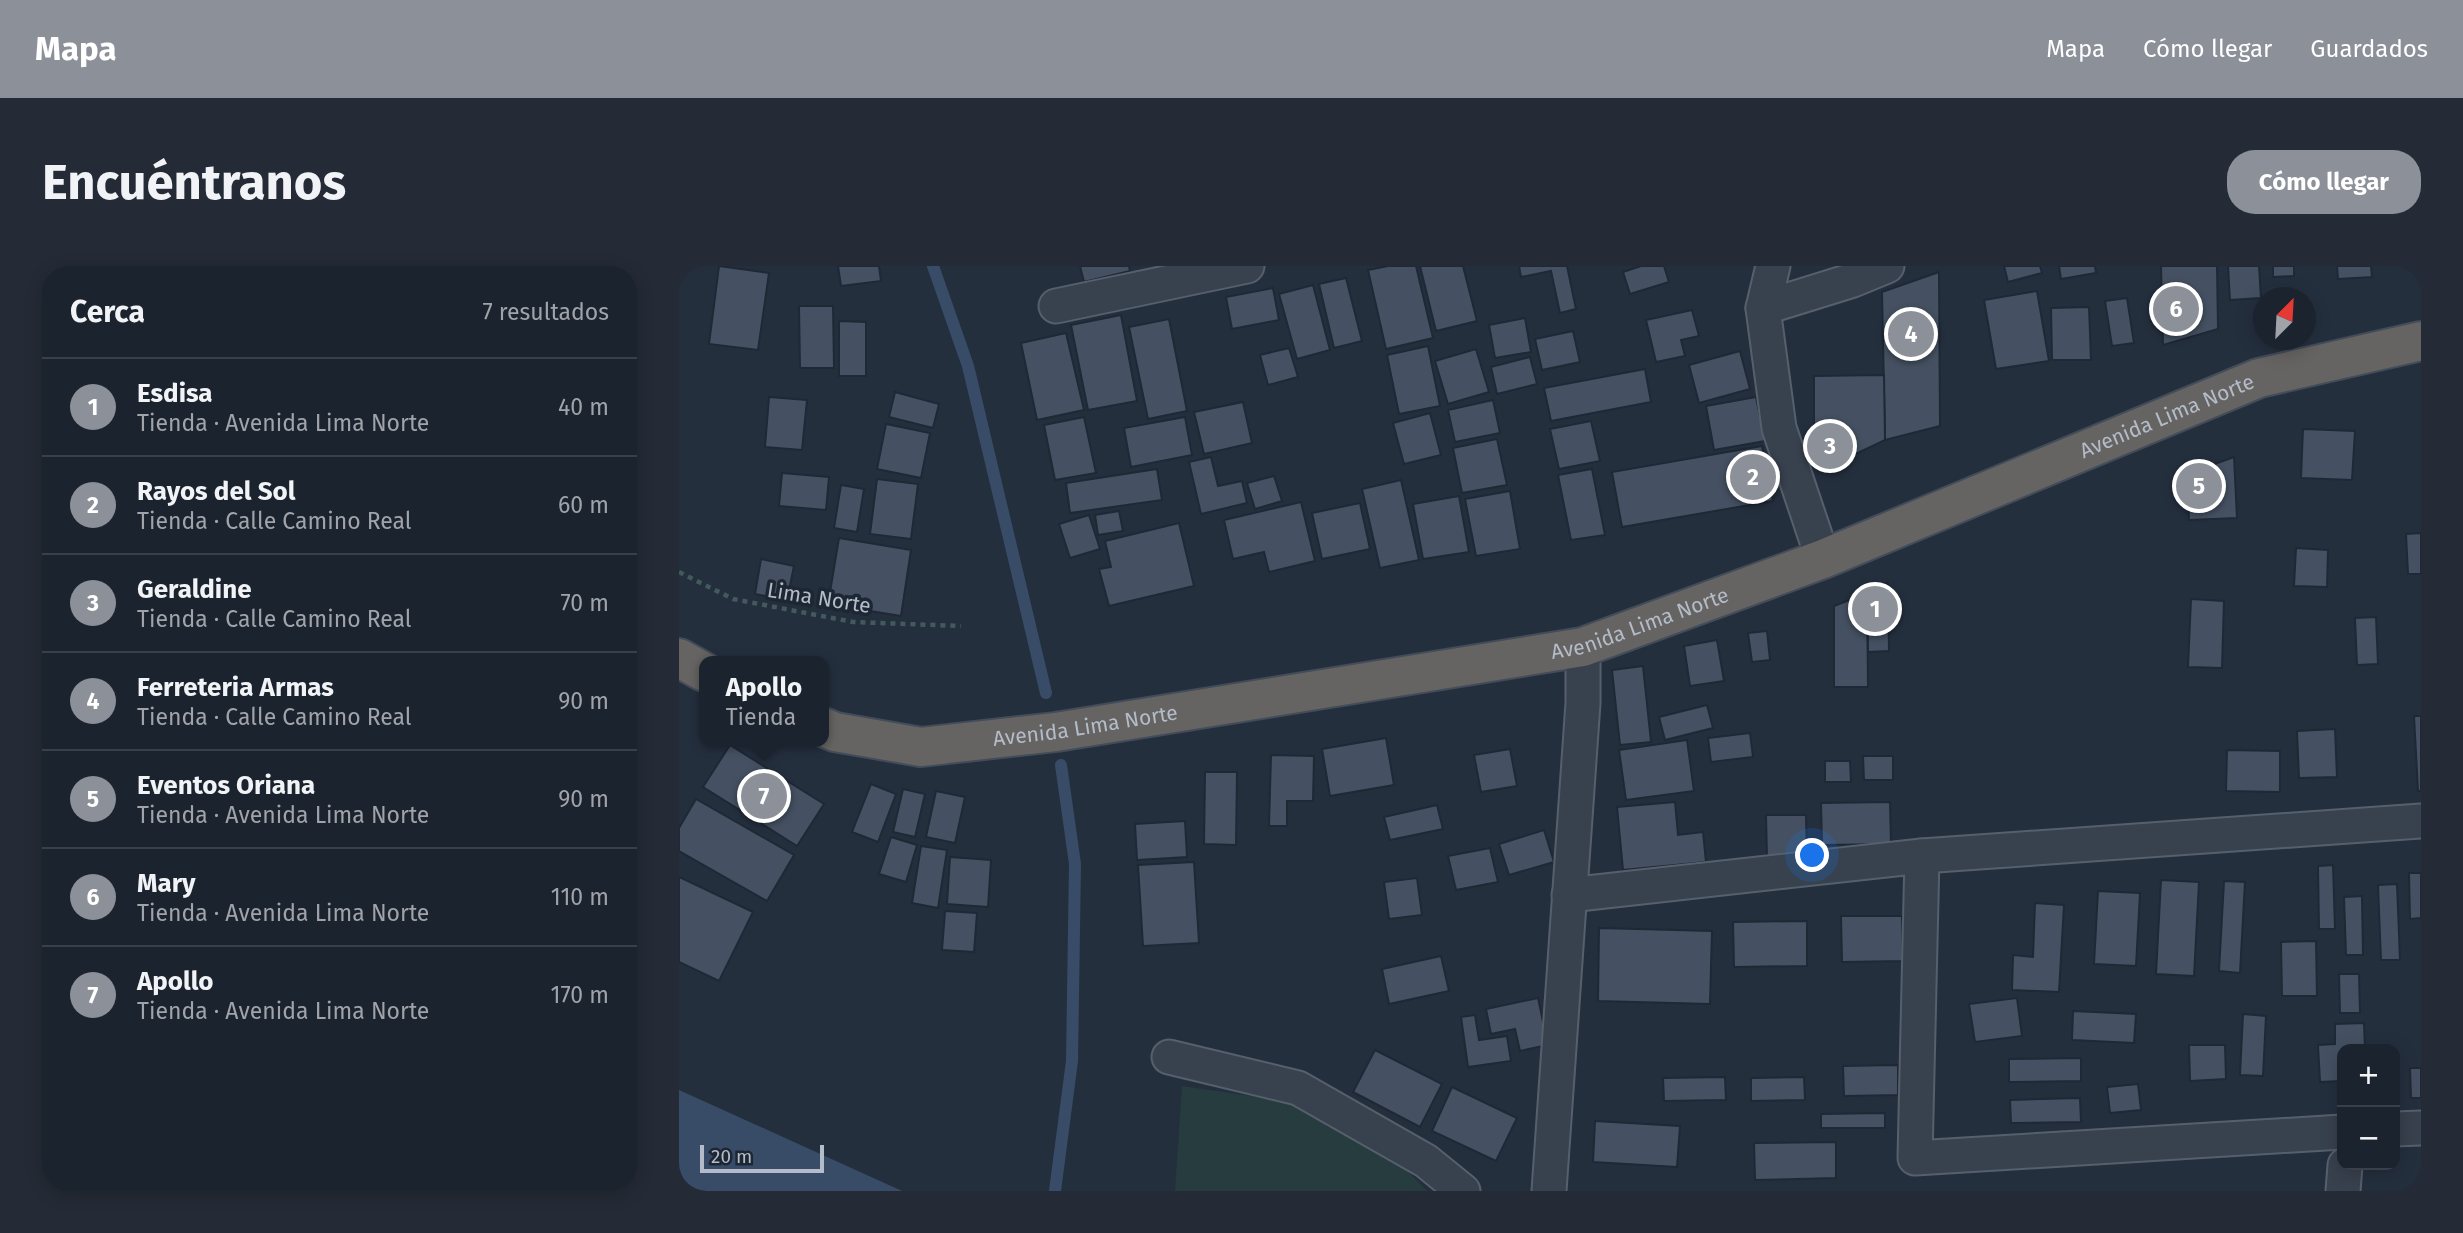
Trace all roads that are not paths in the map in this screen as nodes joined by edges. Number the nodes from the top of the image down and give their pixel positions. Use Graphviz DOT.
graph roads {
  1 [pos="1247,266"];
  2 [pos="1773,266"];
  3 [pos="1887,266"];
  4 [pos="1056,306"];
  5 [pos="1763,307"];
  6 [pos="2421,341"];
  7 [pos="1823,559"];
  8 [pos="1584,647"];
  9 [pos="679,658"];
  10 [pos="699,669"];
  11 [pos="829,729"];
  12 [pos="2421,821"];
  13 [pos="1922,856"];
  14 [pos="1569,895"];
  15 [pos="1170,1056"];
  16 [pos="2421,1128"];
  17 [pos="2400,1129"];
  18 [pos="2337,1132"];
  19 [pos="2345,1170"];
  20 [pos="1463,1191"];
  21 [pos="1549,1191"];
  22 [pos="2343,1191"];
  1 -- 4 [label="street"];
  2 -- 5 [label="street"];
  3 -- 5 [label="street"];
  5 -- 7 [label="street"];
  6 -- 7 [label="highway, Avenida Lima Norte"];
  7 -- 8 [label="highway, Avenida Lima Norte"];
  8 -- 11 [label="highway, Avenida Lima Norte"];
  8 -- 14 [label="street"];
  9 -- 10 [label="highway"];
  12 -- 13 [label="street"];
  13 -- 14 [label="street"];
  13 -- 18 [label="street"];
  14 -- 21 [label="street"];
  15 -- 20 [label="street"];
  16 -- 17 [label="street"];
  19 -- 22 [label="street"];
}
